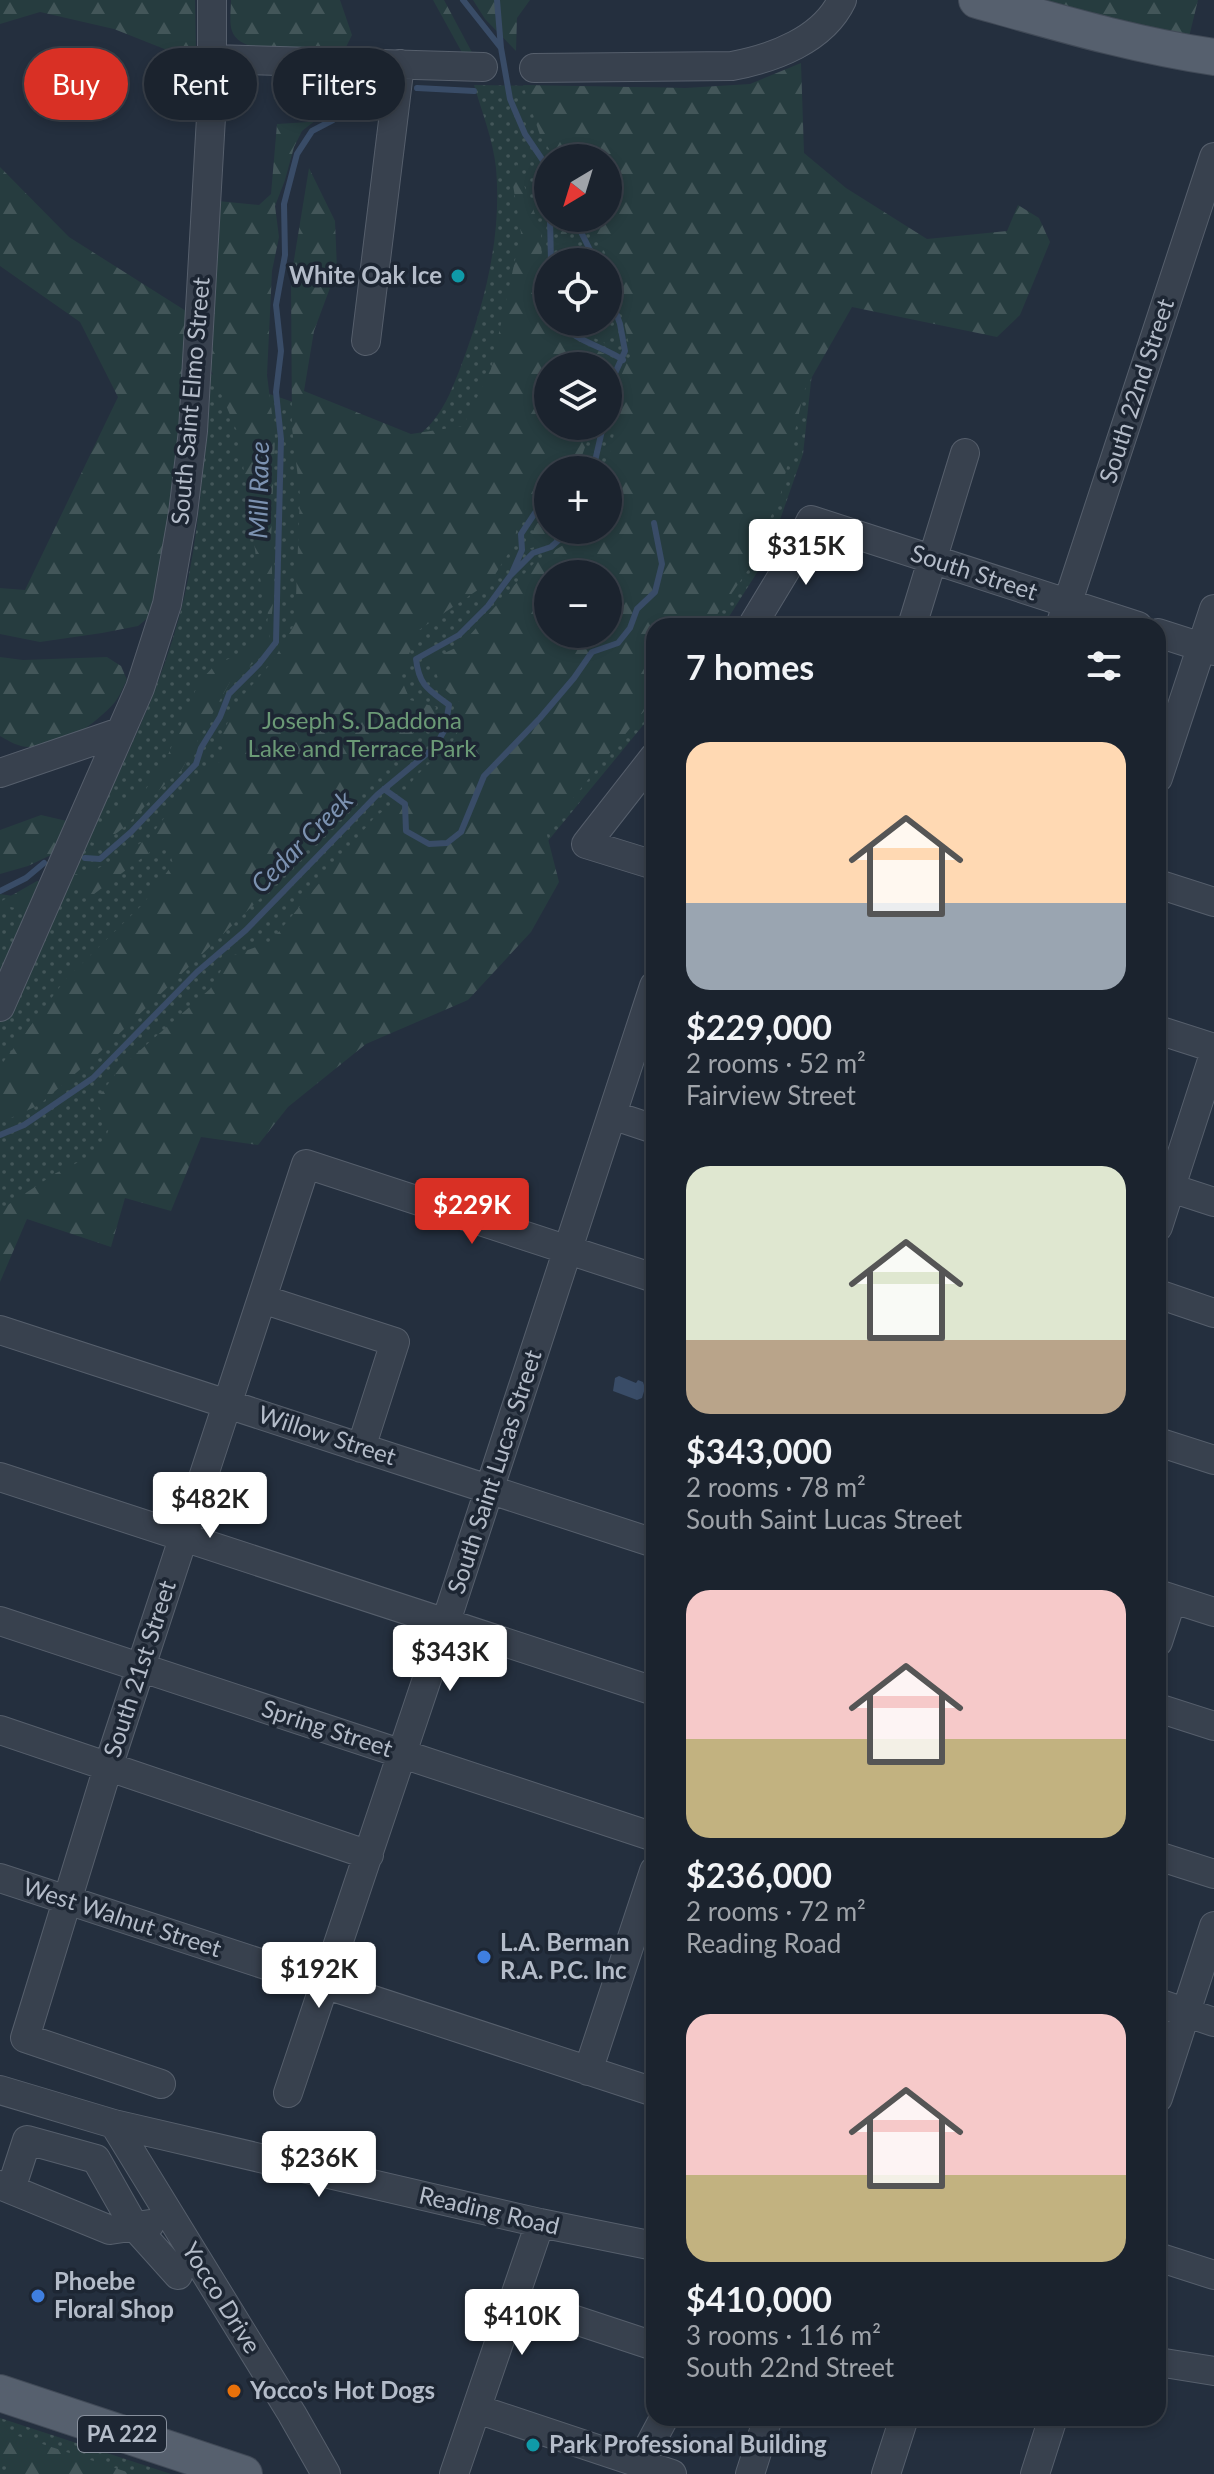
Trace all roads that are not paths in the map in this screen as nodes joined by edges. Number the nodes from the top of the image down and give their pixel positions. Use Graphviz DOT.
graph roads {
  1 [pos="212,0"];
  2 [pos="842,0"];
  3 [pos="977,0"];
  4 [pos="213,48"];
  5 [pos="1214,57"];
  6 [pos="405,64"];
  7 [pos="483,67"];
  8 [pos="534,68"];
  9 [pos="210,120"];
  10 [pos="393,120"];
  11 [pos="1214,157"];
  12 [pos="366,341"];
  13 [pos="965,453"];
  14 [pos="934,560"];
  15 [pos="1214,609"];
  16 [pos="1064,615"];
  17 [pos="757,618"];
  18 [pos="915,618"];
  19 [pos="1084,618"];
  20 [pos="1166,636"];
  21 [pos="1208,649"];
  22 [pos="120,732"];
  23 [pos="1166,757"];
  24 [pos="646,767"];
  25 [pos="0,773"];
  26 [pos="646,863"];
  27 [pos="1166,887"];
  28 [pos="1214,902"];
  29 [pos="0,1007"];
  30 [pos="646,1011"];
  31 [pos="1166,1033"];
  32 [pos="1214,1051"];
  33 [pos="612,1115"];
  34 [pos="646,1126"];
  35 [pos="1171,1188"];
  36 [pos="1214,1202"];
  37 [pos="1166,1203"];
  38 [pos="568,1250"];
  39 [pos="646,1275"];
  40 [pos="1166,1297"];
  41 [pos="262,1299"];
  42 [pos="1214,1313"];
  43 [pos="0,1330"];
  44 [pos="227,1404"];
  45 [pos="1166,1445"];
  46 [pos="361,1448"];
  47 [pos="1214,1460"];
  48 [pos="0,1477"];
  49 [pos="489,1489"];
  50 [pos="183,1537"];
  51 [pos="646,1540"];
  52 [pos="1166,1596"];
  53 [pos="1214,1612"];
  54 [pos="0,1621"];
  55 [pos="446,1623"];
  56 [pos="141,1668"];
  57 [pos="646,1688"];
  58 [pos="1166,1711"];
  59 [pos="1214,1726"];
  60 [pos="0,1730"];
  61 [pos="402,1754"];
  62 [pos="108,1767"];
  63 [pos="646,1834"];
  64 [pos="369,1855"];
  65 [pos="1166,1859"];
  66 [pos="1214,1874"];
  67 [pos="0,1878"];
  68 [pos="67,1900"];
  69 [pos="1214,1926"];
  70 [pos="643,1941"];
  71 [pos="326,1985"];
  72 [pos="1166,2006"];
  73 [pos="1186,2013"];
  74 [pos="1214,2022"];
  75 [pos="588,2071"];
  76 [pos="1166,2074"];
  77 [pos="161,2084"];
  78 [pos="646,2089"];
  79 [pos="0,2090"];
  80 [pos="288,2093"];
  81 [pos="64,2110"];
  82 [pos="114,2124"];
  83 [pos="53,2146"];
  84 [pos="5,2187"];
  85 [pos="173,2220"];
  86 [pos="540,2223"];
  87 [pos="134,2226"];
  88 [pos="646,2244"];
  89 [pos="1166,2260"];
  90 [pos="178,2275"];
  91 [pos="1214,2275"];
  92 [pos="512,2304"];
  93 [pos="646,2343"];
  94 [pos="1166,2363"];
  95 [pos="1214,2371"];
  96 [pos="0,2393"];
  97 [pos="477,2409"];
  98 [pos="660,2426"];
  99 [pos="765,2426"];
  100 [pos="901,2426"];
  101 [pos="1050,2426"];
  102 [pos="640,2463"];
  103 [pos="244,2474"];
  104 [pos="326,2474"];
  105 [pos="454,2474"];
  106 [pos="672,2474"];
  107 [pos="750,2474"];
  108 [pos="886,2474"];
  109 [pos="1035,2474"];
  1 -- 4 [label="street, South Saint Elmo Street"];
  2 -- 8 [label="street"];
  3 -- 5 [label="main road"];
  6 -- 7 [label="street"];
  9 -- 22 [label="street, South Saint Elmo Street"];
  10 -- 12 [label="street"];
  11 -- 16 [label="street, South 22nd Street"];
  13 -- 14 [label="street"];
  14 -- 16 [label="street, South Street"];
  14 -- 17 [label="street, South Street"];
  14 -- 18 [label="street"];
  15 -- 21 [label="street"];
  16 -- 19 [label="street, South Street"];
  20 -- 21 [label="street"];
  21 -- 23 [label="street"];
  22 -- 25 [label="street"];
  22 -- 29 [label="street, South Saint Elmo Street"];
  24 -- 26 [label="street"];
  27 -- 28 [label="street"];
  30 -- 33 [label="street, South Saint Lucas Street"];
  31 -- 32 [label="street"];
  32 -- 35 [label="street"];
  33 -- 34 [label="street"];
  33 -- 38 [label="street, South Saint Lucas Street"];
  35 -- 36 [label="street"];
  35 -- 37 [label="street"];
  38 -- 39 [label="street"];
  38 -- 41 [label="street, South 21st Street"];
  38 -- 49 [label="street, South Saint Lucas Street"];
  40 -- 42 [label="street"];
  41 -- 44 [label="street, South 21st Street"];
  41 -- 46 [label="street"];
  43 -- 44 [label="street, Willow Street"];
  44 -- 46 [label="street, Willow Street"];
  44 -- 50 [label="street, South 21st Street"];
  45 -- 47 [label="street"];
  46 -- 49 [label="street, Willow Street"];
  48 -- 50 [label="street"];
  49 -- 51 [label="street, Willow Street"];
  49 -- 55 [label="street, South Saint Lucas Street"];
  50 -- 55 [label="street"];
  50 -- 56 [label="street, South 21st Street"];
  52 -- 53 [label="street"];
  54 -- 56 [label="street, Spring Street"];
  55 -- 57 [label="street"];
  55 -- 61 [label="street, South Saint Lucas Street"];
  56 -- 61 [label="street, Spring Street"];
  56 -- 62 [label="street, South 21st Street"];
  58 -- 59 [label="street"];
  60 -- 62 [label="street"];
  61 -- 63 [label="street, Spring Street"];
  61 -- 64 [label="street, South Saint Lucas Street"];
  62 -- 64 [label="street"];
  62 -- 68 [label="street, South 21st Street"];
  64 -- 71 [label="street, South Saint Lucas Street"];
  65 -- 66 [label="street"];
  67 -- 68 [label="street, West Walnut Street"];
  68 -- 71 [label="street, West Walnut Street"];
  68 -- 77 [label="street, South 21st Street"];
  69 -- 73 [label="street"];
  70 -- 75 [label="street"];
  71 -- 75 [label="street, West Walnut Street"];
  71 -- 80 [label="street, South Saint Lucas Street"];
  72 -- 73 [label="street"];
  73 -- 74 [label="street"];
  73 -- 76 [label="street"];
  75 -- 78 [label="street, West Walnut Street"];
  79 -- 81 [label="street, Reading Road"];
  81 -- 82 [label="street, Reading Road"];
  81 -- 83 [label="street"];
  82 -- 85 [label="street, Yocco Drive"];
  82 -- 86 [label="street, Reading Road"];
  83 -- 84 [label="street"];
  83 -- 87 [label="street"];
  84 -- 87 [label="street"];
  85 -- 87 [label="street"];
  85 -- 104 [label="street, Yocco Drive"];
  86 -- 88 [label="street, Reading Road"];
  86 -- 92 [label="street"];
  87 -- 90 [label="street"];
  89 -- 91 [label="street"];
  92 -- 93 [label="street"];
  92 -- 97 [label="street"];
  94 -- 95 [label="street"];
  96 -- 103 [label="main road, PA 222"];
  97 -- 102 [label="street"];
  97 -- 105 [label="street"];
  98 -- 102 [label="street"];
  99 -- 107 [label="street"];
  100 -- 108 [label="street"];
  101 -- 109 [label="street"];
  102 -- 106 [label="street"];
}
